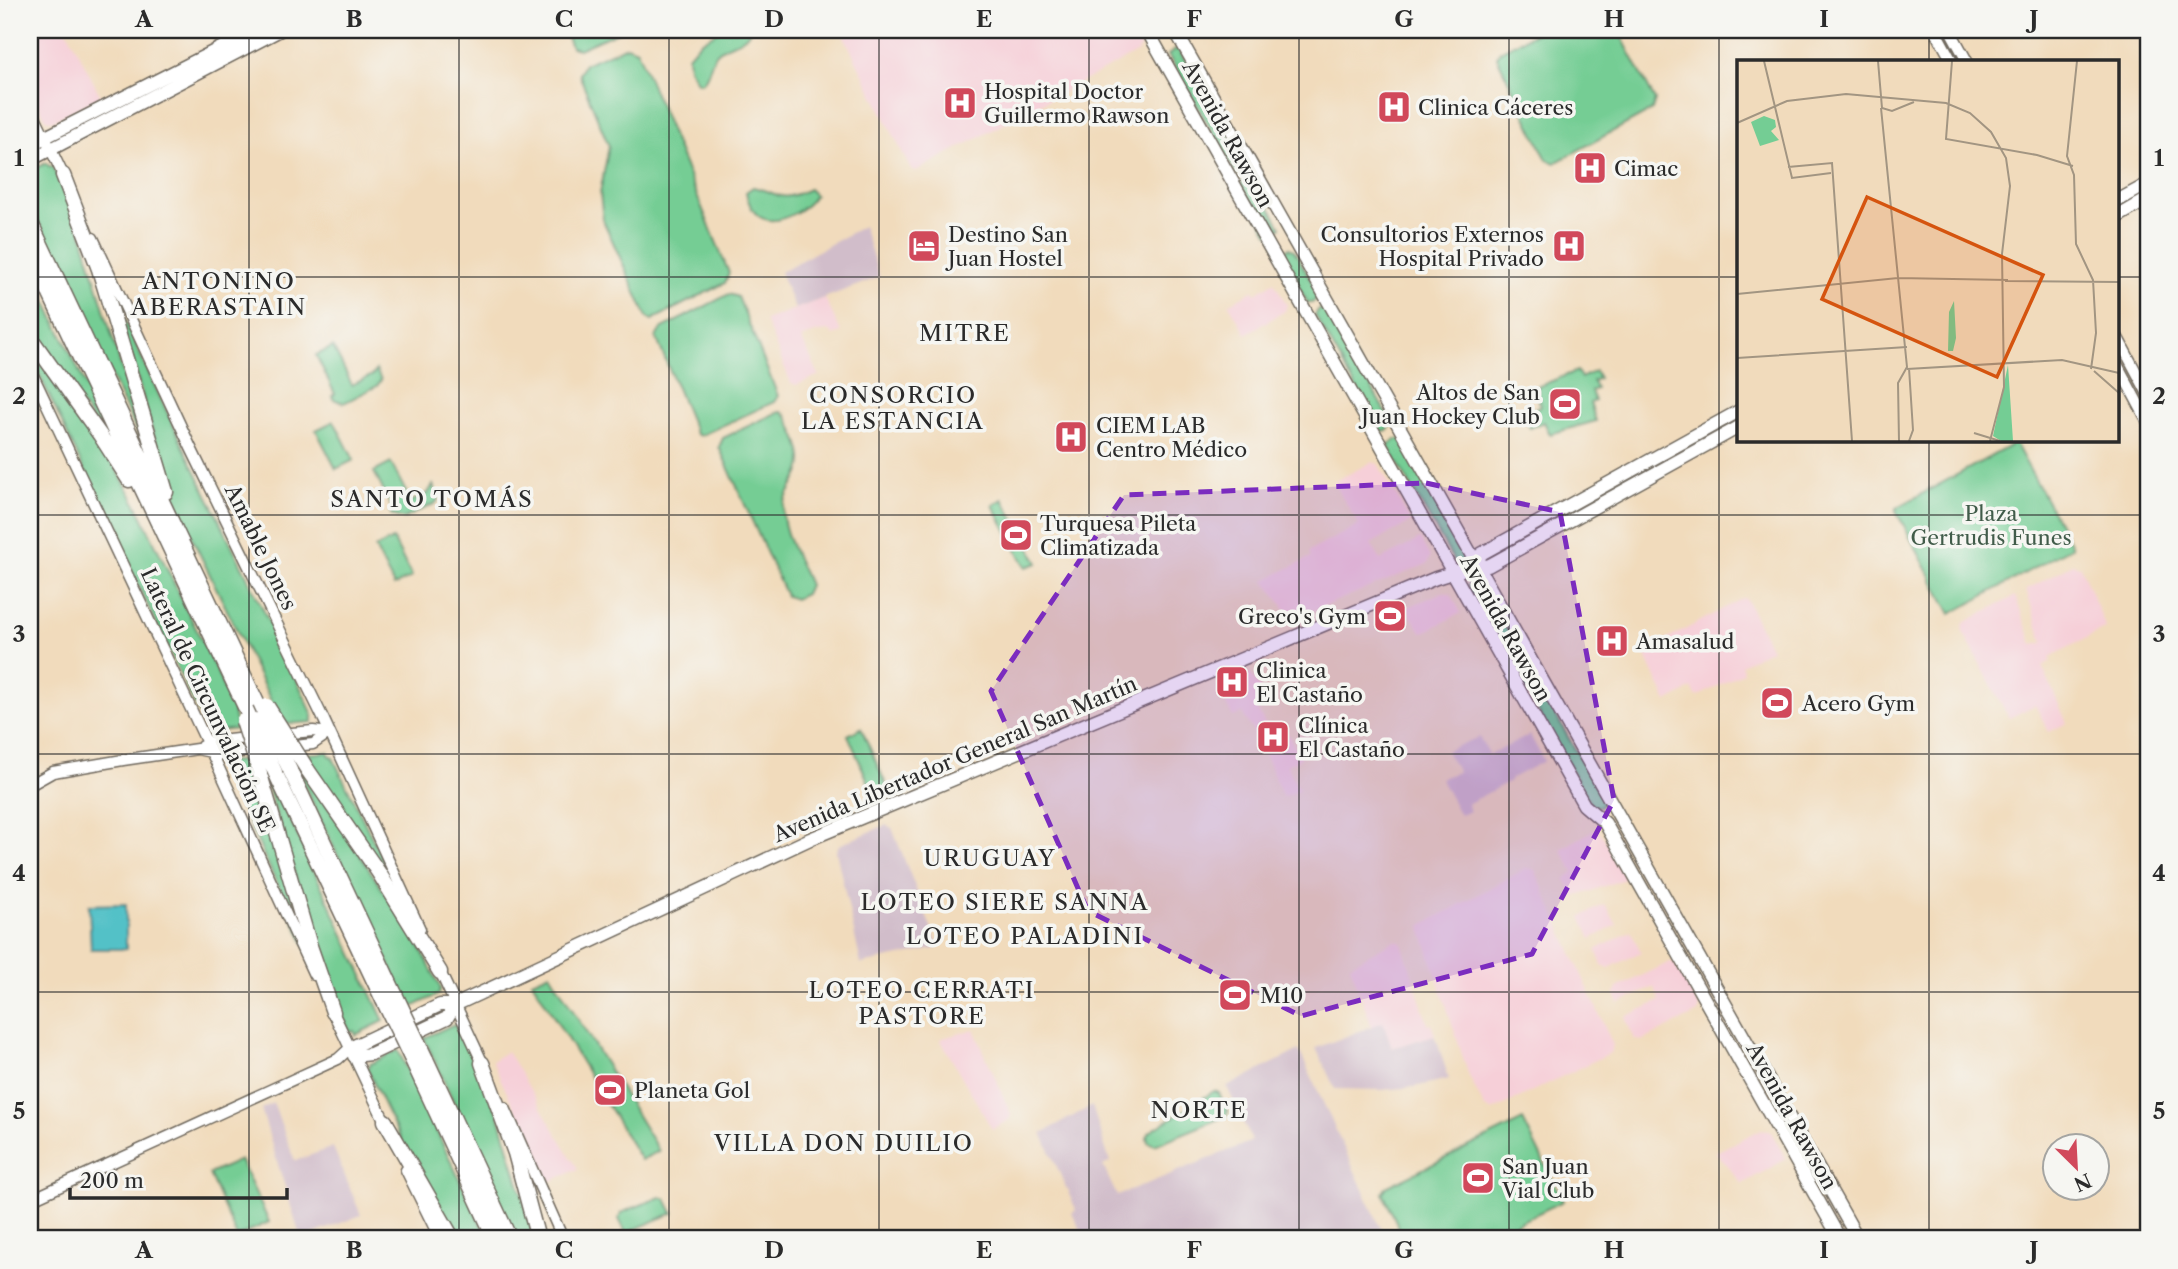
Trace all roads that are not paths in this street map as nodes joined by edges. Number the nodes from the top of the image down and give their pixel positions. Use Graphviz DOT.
graph roads {
  1 [pos="256,30"];
  2 [pos="280,30"];
  3 [pos="1147,30"];
  4 [pos="1175,30"];
  5 [pos="1935,30"];
  6 [pos="1950,30"];
  7 [pos="1951,60"];
  8 [pos="1966,60"];
  9 [pos="30,106"];
  10 [pos="48,143"];
  11 [pos="30,145"];
  12 [pos="30,160"];
  13 [pos="63,175"];
  14 [pos="2148,184"];
  15 [pos="2148,199"];
  16 [pos="2118,200"];
  17 [pos="2118,216"];
  18 [pos="30,221"];
  19 [pos="30,252"];
  20 [pos="30,337"];
  21 [pos="2118,338"];
  22 [pos="2118,366"];
  23 [pos="30,369"];
  24 [pos="2148,394"];
  25 [pos="1737,412"];
  26 [pos="2148,422"];
  27 [pos="1737,427"];
  28 [pos="169,546"];
  29 [pos="188,556"];
  30 [pos="1477,565"];
  31 [pos="1453,572"];
  32 [pos="253,708"];
  33 [pos="329,733"];
  34 [pos="205,748"];
  35 [pos="30,785"];
  36 [pos="440,972"];
  37 [pos="455,1005"];
  38 [pos="333,1012"];
  39 [pos="352,1052"];
  40 [pos="420,1062"];
  41 [pos="482,1063"];
  42 [pos="385,1121"];
  43 [pos="30,1200"];
  44 [pos="440,1239"];
  45 [pos="453,1239"];
  46 [pos="495,1239"];
  47 [pos="510,1239"];
  48 [pos="538,1239"];
  49 [pos="564,1239"];
  50 [pos="1840,1239"];
  51 [pos="1858,1239"];
  1 -- 10 [label="main road"];
  2 -- 10 [label="main road"];
  3 -- 31 [label="main road, Avenida Rawson"];
  4 -- 30 [label="main road, Avenida Rawson"];
  5 -- 7 [label="street"];
  6 -- 8 [label="street"];
  9 -- 10 [label="street, Amable Jones"];
  10 -- 11 [label="main road"];
  10 -- 12 [label="main road"];
  10 -- 13 [label="street, Amable Jones"];
  13 -- 29 [label="highway"];
  13 -- 33 [label="street, Amable Jones"];
  14 -- 16 [label="main road"];
  15 -- 17 [label="main road"];
  18 -- 29 [label="highway"];
  19 -- 28 [label="highway"];
  20 -- 28 [label="highway"];
  21 -- 24 [label="street"];
  22 -- 26 [label="street"];
  23 -- 34 [label="street, Lateral de Circunvalación SE"];
  25 -- 30 [label="main road, Avenida Libertador General San Martín"];
  27 -- 30 [label="main road, Avenida Libertador General San Martín"];
  28 -- 32 [label="highway"];
  29 -- 32 [label="highway"];
  30 -- 31 [label="main road, Avenida Libertador General San Martín"];
  30 -- 51 [label="main road, Avenida Rawson"];
  31 -- 37 [label="main road, Avenida Libertador General San Martín"];
  31 -- 50 [label="main road, Avenida Rawson"];
  32 -- 36 [label="highway, bridge"];
  32 -- 38 [label="highway, bridge"];
  32 -- 40 [label="highway, bridge"];
  33 -- 34 [label="street"];
  33 -- 36 [label="street, Amable Jones"];
  34 -- 35 [label="street"];
  34 -- 38 [label="street, Lateral de Circunvalación SE"];
  36 -- 37 [label="street, Amable Jones"];
  37 -- 39 [label="main road, Avenida Libertador General San Martín"];
  37 -- 41 [label="street, Amable Jones"];
  38 -- 39 [label="street, Lateral de Circunvalación SE"];
  39 -- 42 [label="street, Lateral de Circunvalación SE"];
  39 -- 43 [label="street, Avenida Libertador General San Martín"];
  40 -- 46 [label="highway"];
  40 -- 47 [label="highway"];
  41 -- 48 [label="highway"];
  41 -- 49 [label="street, Amable Jones"];
  42 -- 44 [label="street, Lateral de Circunvalación SE"];
  42 -- 45 [label="highway"];
}
